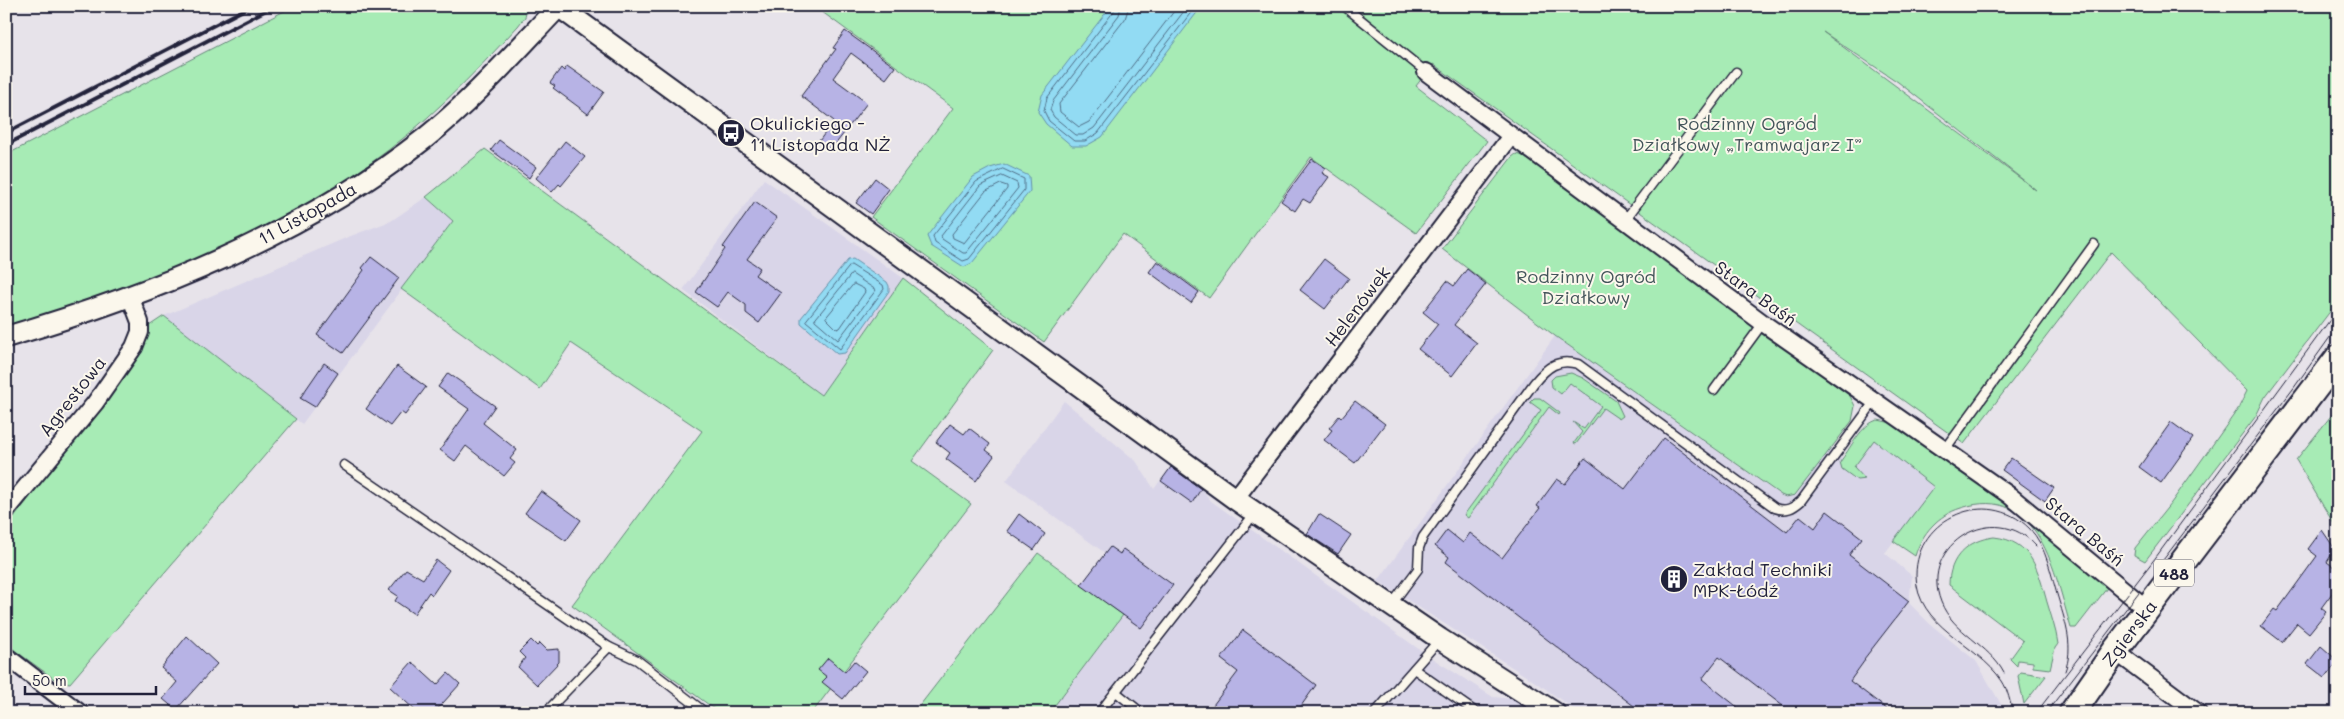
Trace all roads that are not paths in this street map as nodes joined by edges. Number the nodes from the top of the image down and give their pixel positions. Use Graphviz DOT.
graph roads {
  1 [pos="558,6"];
  2 [pos="1344,6"];
  3 [pos="1426,72"];
  4 [pos="1736,72"];
  5 [pos="1511,136"];
  6 [pos="1625,220"];
  7 [pos="2094,244"];
  8 [pos="130,296"];
  9 [pos="1763,323"];
  10 [pos="6,337"];
  11 [pos="2338,358"];
  12 [pos="1714,390"];
  13 [pos="1874,402"];
  14 [pos="1944,451"];
  15 [pos="344,465"];
  16 [pos="1235,499"];
  17 [pos="6,511"];
  18 [pos="1248,522"];
  19 [pos="1390,606"];
  20 [pos="2147,608"];
  21 [pos="1440,639"];
  22 [pos="609,647"];
  23 [pos="2115,651"];
  24 [pos="6,656"];
  25 [pos="1414,669"];
  26 [pos="1116,692"];
  27 [pos="80,713"];
  28 [pos="545,713"];
  29 [pos="706,713"];
  30 [pos="1099,713"];
  31 [pos="1142,713"];
  32 [pos="1375,713"];
  33 [pos="1476,713"];
  34 [pos="1555,713"];
  35 [pos="2072,713"];
  36 [pos="2198,713"];
  1 -- 8 [label="street, 11 Listopada"];
  1 -- 16 [label="street"];
  2 -- 3 [label="lane, Stara Baśń"];
  3 -- 5 [label="street, Stara Baśń"];
  4 -- 6 [label="lane"];
  5 -- 6 [label="street, Stara Baśń"];
  5 -- 16 [label="street, Helenówek"];
  6 -- 9 [label="street, Stara Baśń"];
  7 -- 14 [label="lane"];
  8 -- 10 [label="street, 11 Listopada"];
  8 -- 17 [label="street, Agrestowa"];
  9 -- 12 [label="lane"];
  9 -- 13 [label="street, Stara Baśń"];
  11 -- 20 [label="main road, Zgierska / 488"];
  13 -- 14 [label="street, Stara Baśń"];
  13 -- 19 [label="lane"];
  14 -- 20 [label="street, Stara Baśń"];
  15 -- 22 [label="lane"];
  16 -- 19 [label="street"];
  18 -- 26 [label="lane"];
  19 -- 21 [label="street"];
  20 -- 23 [label="main road, Zgierska / 488"];
  21 -- 25 [label="lane"];
  21 -- 34 [label="street"];
  22 -- 28 [label="lane"];
  22 -- 29 [label="lane"];
  23 -- 35 [label="main road, Zgierska / 488"];
  23 -- 36 [label="street"];
  24 -- 27 [label="street"];
  25 -- 32 [label="lane"];
  25 -- 33 [label="lane"];
  26 -- 30 [label="lane"];
  26 -- 31 [label="lane"];
}
